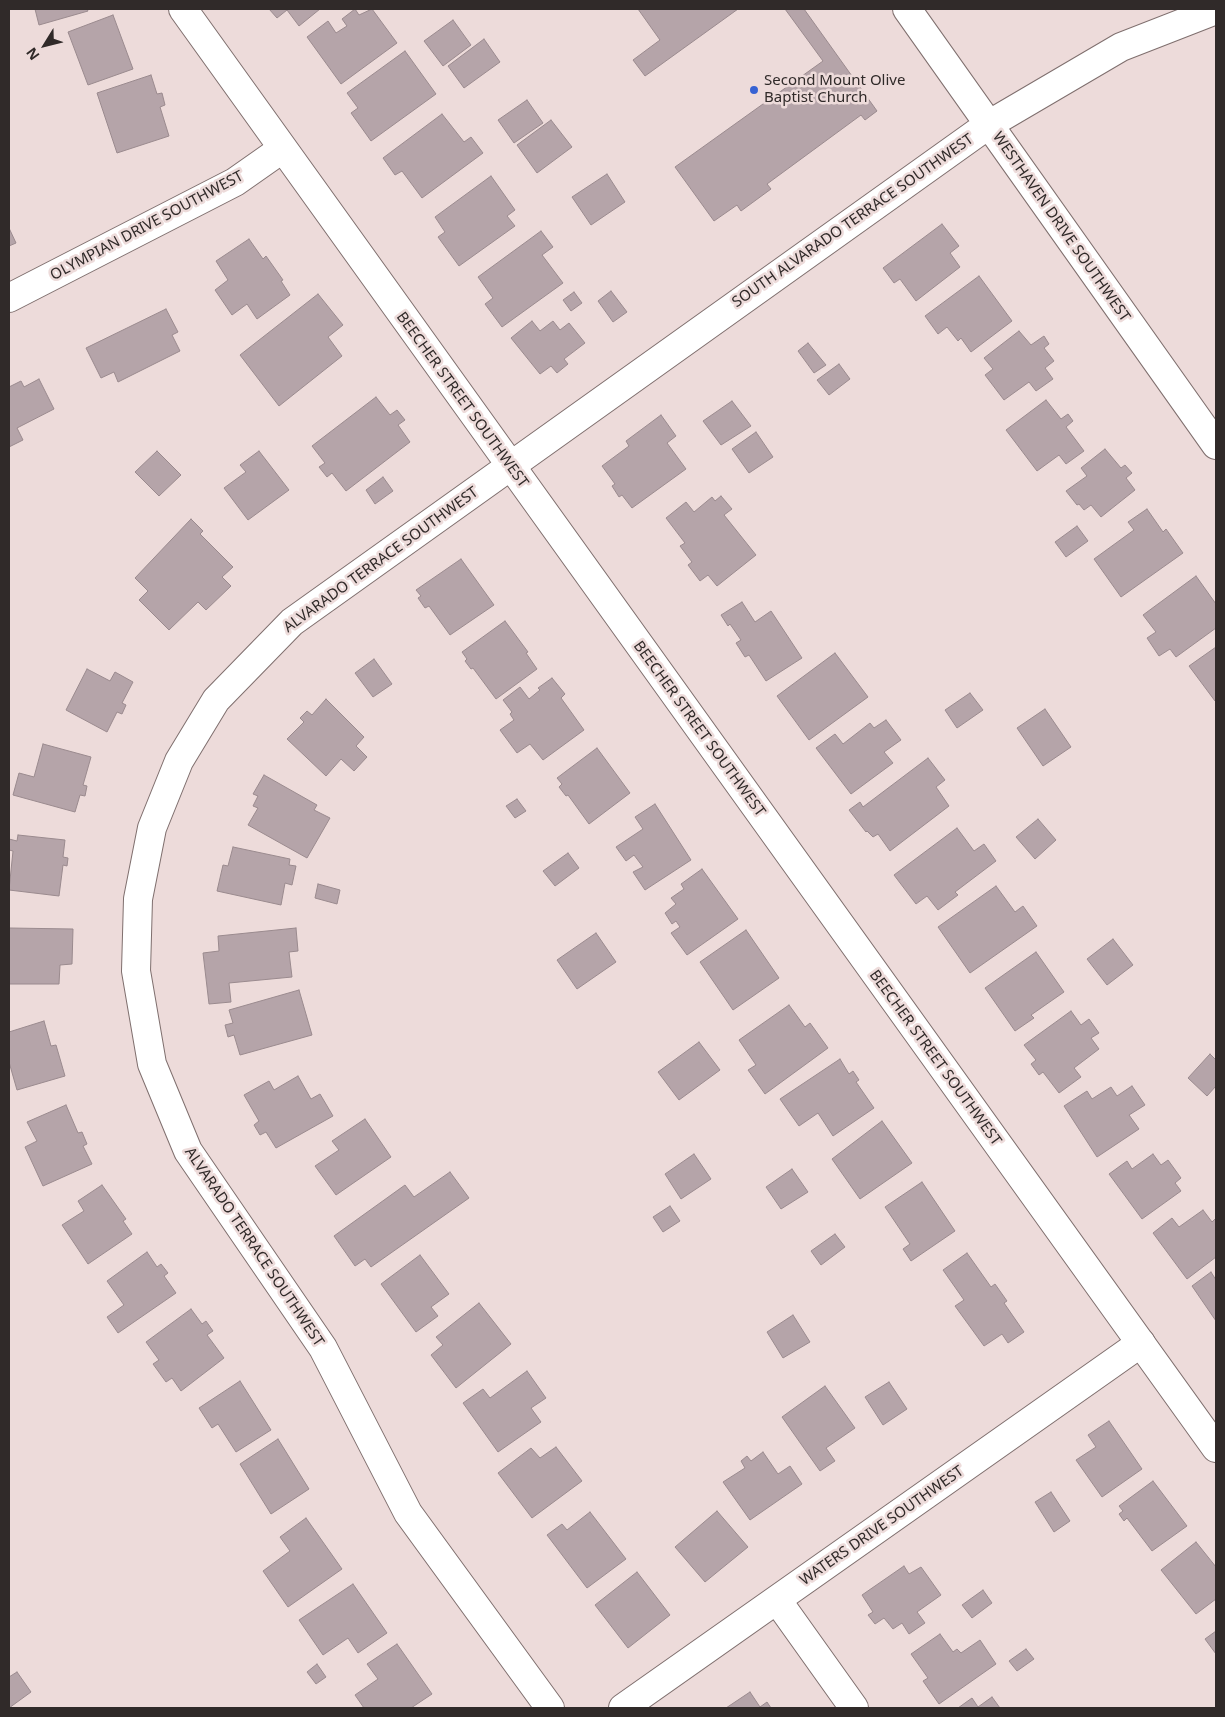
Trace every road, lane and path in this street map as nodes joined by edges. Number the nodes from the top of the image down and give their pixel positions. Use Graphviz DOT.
graph roads {
  1 [pos="183,9"];
  2 [pos="907,9"];
  3 [pos="1216,10"];
  4 [pos="988,125"];
  5 [pos="282,149"];
  6 [pos="9,298"];
  7 [pos="1216,445"];
  8 [pos="509,466"];
  9 [pos="1141,1343"];
  10 [pos="1216,1448"];
  11 [pos="777,1600"];
  12 [pos="550,1708"];
  13 [pos="623,1708"];
  14 [pos="854,1708"];
  1 -- 5 [label="street, BEECHER STREET SOUTHWEST"];
  2 -- 4 [label="street, WESTHAVEN DRIVE SOUTHWEST"];
  3 -- 4 [label="street, SOUTH ALVARADO TERRACE SOUTHWEST"];
  4 -- 7 [label="street, WESTHAVEN DRIVE SOUTHWEST"];
  4 -- 8 [label="street, SOUTH ALVARADO TERRACE SOUTHWEST"];
  5 -- 6 [label="street, OLYMPIAN DRIVE SOUTHWEST"];
  5 -- 8 [label="street, BEECHER STREET SOUTHWEST"];
  8 -- 9 [label="street, BEECHER STREET SOUTHWEST"];
  8 -- 12 [label="street, ALVARADO TERRACE SOUTHWEST"];
  9 -- 10 [label="street, BEECHER STREET SOUTHWEST"];
  9 -- 11 [label="street, WATERS DRIVE SOUTHWEST"];
  11 -- 13 [label="street, WATERS DRIVE SOUTHWEST"];
  11 -- 14 [label="street"];
}
